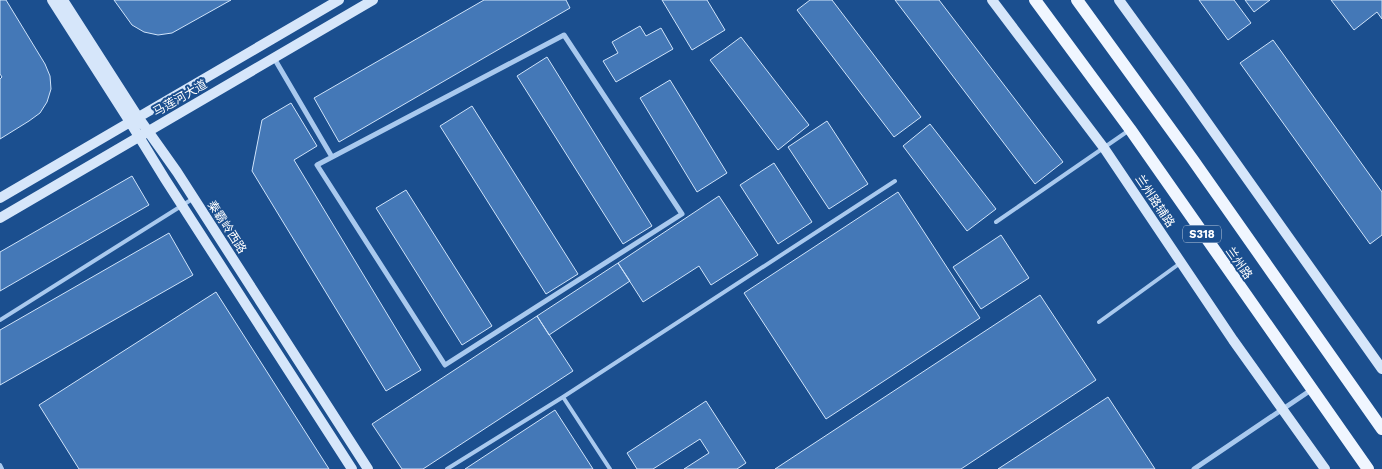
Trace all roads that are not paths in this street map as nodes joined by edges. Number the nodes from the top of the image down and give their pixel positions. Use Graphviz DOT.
graph roads {
  1 [pos="52,0"];
  2 [pos="63,0"];
  3 [pos="339,0"];
  4 [pos="373,0"];
  5 [pos="992,0"];
  6 [pos="1035,0"];
  7 [pos="1077,0"];
  8 [pos="1119,0"];
  9 [pos="274,58"];
  10 [pos="134,120"];
  11 [pos="1130,129"];
  12 [pos="144,134"];
  13 [pos="1104,148"];
  14 [pos="332,158"];
  15 [pos="895,182"];
  16 [pos="0,198"];
  17 [pos="194,198"];
  18 [pos="182,206"];
  19 [pos="0,218"];
  20 [pos="996,222"];
  21 [pos="1181,262"];
  22 [pos="0,320"];
  23 [pos="1100,322"];
  24 [pos="1382,370"];
  25 [pos="1311,390"];
  26 [pos="563,397"];
  27 [pos="1282,409"];
  28 [pos="1382,429"];
  29 [pos="0,465"];
  30 [pos="2,469"];
  31 [pos="352,469"];
  32 [pos="368,469"];
  33 [pos="447,469"];
  34 [pos="610,469"];
  35 [pos="1194,469"];
  36 [pos="1326,469"];
  37 [pos="1368,469"];
  1 -- 10 [label="street, 秦霸岭西路"];
  2 -- 10 [label="street, 秦霸岭西路"];
  3 -- 10 [label="street, 马莲河大道"];
  4 -- 9 [label="street, 马莲河大道"];
  5 -- 13 [label="street, 兰州路辅路"];
  6 -- 11 [label="main road, 兰州路 / S318"];
  7 -- 28 [label="main road, 兰州路 / S318"];
  8 -- 24 [label="street"];
  9 -- 12 [label="street, 马莲河大道"];
  9 -- 14 [label="street"];
  10 -- 12 [label="street, 秦霸岭西路"];
  10 -- 16 [label="street, 马莲河大道"];
  11 -- 13 [label="lane"];
  11 -- 25 [label="main road, 兰州路 / S318"];
  12 -- 17 [label="street, 秦霸岭西路"];
  12 -- 18 [label="street, 秦霸岭西路"];
  12 -- 19 [label="street, 马莲河大道"];
  13 -- 20 [label="lane"];
  13 -- 21 [label="street, 兰州路辅路"];
  14 -- 14 [label="street"];
  15 -- 26 [label="lane"];
  17 -- 18 [label="lane"];
  17 -- 32 [label="street, 秦霸岭西路"];
  18 -- 22 [label="lane"];
  18 -- 31 [label="street, 秦霸岭西路"];
  21 -- 23 [label="lane"];
  21 -- 27 [label="street, 兰州路辅路"];
  25 -- 27 [label="street"];
  25 -- 37 [label="main road, 兰州路 / S318"];
  26 -- 33 [label="lane"];
  26 -- 34 [label="lane"];
  27 -- 35 [label="street"];
  27 -- 36 [label="street, 兰州路辅路"];
  29 -- 30 [label="lane"];
}
